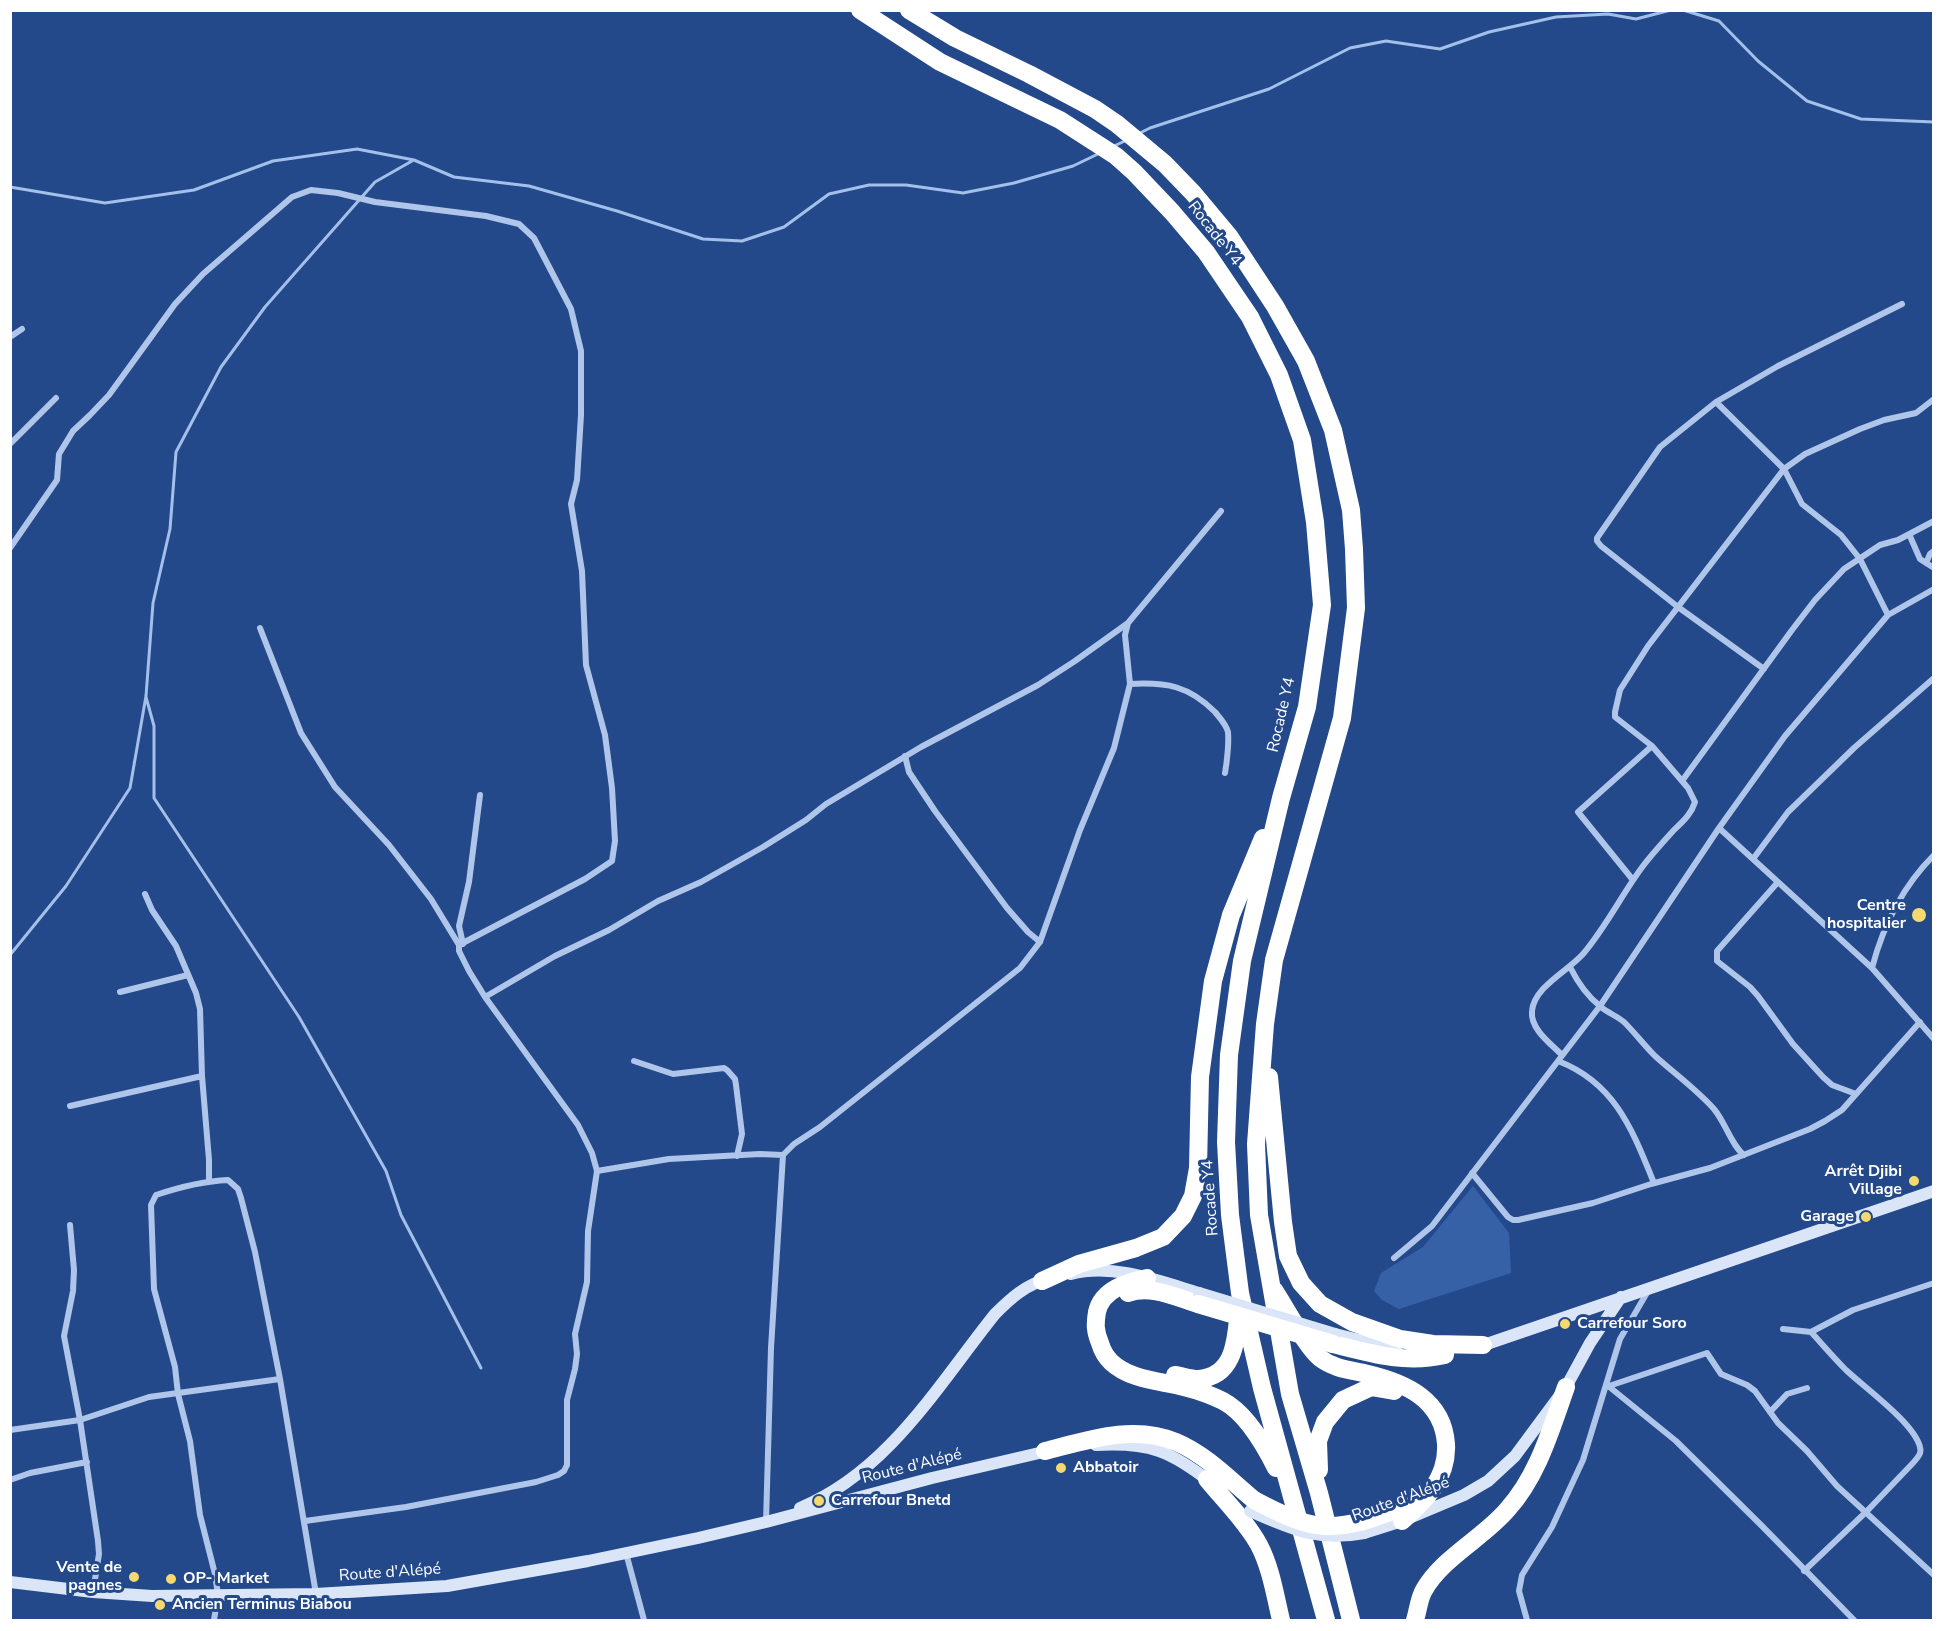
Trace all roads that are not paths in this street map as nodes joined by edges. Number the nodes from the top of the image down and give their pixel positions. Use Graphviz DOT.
graph roads {
  1 [pos="860,10"];
  2 [pos="909,10"];
  3 [pos="1902,304"];
  4 [pos="22,329"];
  5 [pos="10,337"];
  6 [pos="56,398"];
  7 [pos="1934,399"];
  8 [pos="1716,402"];
  9 [pos="10,444"];
  10 [pos="1784,469"];
  11 [pos="1221,511"];
  12 [pos="1934,521"];
  13 [pos="1909,534"];
  14 [pos="10,548"];
  15 [pos="1934,551"];
  16 [pos="1860,559"];
  17 [pos="1926,563"];
  18 [pos="1934,568"];
  19 [pos="1934,588"];
  20 [pos="1678,608"];
  21 [pos="1888,615"];
  22 [pos="1128,623"];
  23 [pos="260,628"];
  24 [pos="1764,669"];
  25 [pos="1934,678"];
  26 [pos="1130,684"];
  27 [pos="1652,746"];
  28 [pos="906,756"];
  29 [pos="1226,773"];
  30 [pos="1682,781"];
  31 [pos="480,795"];
  32 [pos="1281,798"];
  33 [pos="1719,828"];
  34 [pos="1934,855"];
  35 [pos="1753,859"];
  36 [pos="1634,880"];
  37 [pos="1778,882"];
  38 [pos="145,894"];
  39 [pos="1040,942"];
  40 [pos="461,945"];
  41 [pos="1570,967"];
  42 [pos="1872,968"];
  43 [pos="188,975"];
  44 [pos="120,992"];
  45 [pos="485,997"];
  46 [pos="1600,1006"];
  47 [pos="1920,1022"];
  48 [pos="1265,1024"];
  49 [pos="1934,1039"];
  50 [pos="1562,1055"];
  51 [pos="634,1061"];
  52 [pos="1557,1061"];
  53 [pos="202,1076"];
  54 [pos="1856,1094"];
  55 [pos="70,1106"];
  56 [pos="737,1155"];
  57 [pos="783,1155"];
  58 [pos="1744,1155"];
  59 [pos="597,1171"];
  60 [pos="1472,1173"];
  61 [pos="209,1181"];
  62 [pos="1654,1183"];
  63 [pos="1934,1191"];
  64 [pos="70,1225"];
  65 [pos="1394,1258"];
  66 [pos="1147,1278"];
  67 [pos="1042,1281"];
  68 [pos="1269,1283"];
  69 [pos="1934,1283"];
  70 [pos="1650,1287"];
  71 [pos="1240,1293"];
  72 [pos="1621,1297"];
  73 [pos="1199,1299"];
  74 [pos="1783,1329"];
  75 [pos="1811,1332"];
  76 [pos="1483,1345"];
  77 [pos="1445,1355"];
  78 [pos="280,1379"];
  79 [pos="1608,1386"];
  80 [pos="1566,1387"];
  81 [pos="1807,1388"];
  82 [pos="178,1394"];
  83 [pos="1770,1412"];
  84 [pos="80,1420"];
  85 [pos="10,1430"];
  86 [pos="1045,1451"];
  87 [pos="87,1462"];
  88 [pos="1207,1479"];
  89 [pos="10,1480"];
  90 [pos="1319,1492"];
  91 [pos="1252,1505"];
  92 [pos="1296,1508"];
  93 [pos="1866,1512"];
  94 [pos="305,1521"];
  95 [pos="1402,1521"];
  96 [pos="766,1522"];
  97 [pos="1364,1527"];
  98 [pos="626,1553"];
  99 [pos="1804,1570"];
  100 [pos="1934,1575"];
  101 [pos="10,1582"];
  102 [pos="93,1592"];
  103 [pos="316,1594"];
  104 [pos="218,1595"];
  105 [pos="214,1620"];
  106 [pos="644,1620"];
  107 [pos="1281,1620"];
  108 [pos="1326,1620"];
  109 [pos="1351,1620"];
  110 [pos="1415,1620"];
  111 [pos="1527,1620"];
  112 [pos="1854,1620"];
  1 -- 32 [label="highway, Rocade Y4"];
  2 -- 48 [label="highway, Rocade Y4"];
  3 -- 8 [label="street"];
  4 -- 5 [label="street"];
  6 -- 9 [label="street"];
  7 -- 10 [label="street"];
  8 -- 10 [label="street"];
  8 -- 20 [label="street"];
  10 -- 16 [label="street"];
  10 -- 20 [label="street"];
  11 -- 22 [label="street"];
  12 -- 13 [label="street"];
  13 -- 16 [label="street"];
  13 -- 17 [label="street"];
  14 -- 40 [label="street"];
  15 -- 17 [label="street"];
  16 -- 21 [label="street"];
  16 -- 24 [label="street"];
  17 -- 18 [label="street"];
  19 -- 21 [label="street"];
  20 -- 24 [label="street"];
  20 -- 27 [label="street"];
  21 -- 33 [label="street"];
  22 -- 26 [label="street"];
  22 -- 28 [label="street"];
  23 -- 40 [label="street"];
  24 -- 30 [label="street"];
  25 -- 35 [label="street"];
  26 -- 29 [label="street"];
  26 -- 39 [label="street"];
  27 -- 30 [label="street"];
  27 -- 36 [label="street"];
  28 -- 39 [label="street"];
  28 -- 45 [label="street"];
  30 -- 36 [label="street"];
  31 -- 40 [label="street"];
  32 -- 67 [label="highway"];
  32 -- 71 [label="highway, Rocade Y4"];
  33 -- 35 [label="street"];
  33 -- 46 [label="street"];
  34 -- 42 [label="street"];
  35 -- 37 [label="street"];
  36 -- 41 [label="street"];
  37 -- 42 [label="street"];
  37 -- 54 [label="street"];
  38 -- 43 [label="street"];
  39 -- 57 [label="street"];
  40 -- 45 [label="street"];
  41 -- 46 [label="street"];
  41 -- 50 [label="street"];
  42 -- 47 [label="street"];
  43 -- 44 [label="street"];
  43 -- 53 [label="street"];
  45 -- 59 [label="street"];
  46 -- 50 [label="street"];
  46 -- 58 [label="street"];
  47 -- 49 [label="street"];
  47 -- 54 [label="street"];
  48 -- 68 [label="highway, Rocade Y4"];
  48 -- 76 [label="highway"];
  50 -- 52 [label="street"];
  51 -- 56 [label="street"];
  52 -- 60 [label="street"];
  52 -- 62 [label="street"];
  53 -- 55 [label="street"];
  53 -- 61 [label="street"];
  54 -- 58 [label="street"];
  56 -- 57 [label="street"];
  56 -- 59 [label="street"];
  57 -- 96 [label="street"];
  58 -- 62 [label="street"];
  59 -- 94 [label="street"];
  60 -- 62 [label="street"];
  60 -- 65 [label="street"];
  61 -- 78 [label="street"];
  61 -- 82 [label="street"];
  63 -- 70 [label="main road"];
  64 -- 84 [label="street"];
  66 -- 67 [label="main road, Route d'Alépé"];
  66 -- 73 [label="main road, Route d'Alépé"];
  66 -- 92 [label="highway"];
  67 -- 96 [label="main road, Route d'Alépé"];
  68 -- 90 [label="highway, Rocade Y4"];
  68 -- 95 [label="highway"];
  69 -- 75 [label="street"];
  70 -- 72 [label="main road"];
  70 -- 79 [label="street"];
  71 -- 73 [label="highway"];
  71 -- 92 [label="highway, Rocade Y4"];
  72 -- 76 [label="main road"];
  72 -- 80 [label="main road, Route d'Alépé"];
  73 -- 77 [label="highway, bridge"];
  74 -- 75 [label="street"];
  75 -- 93 [label="street"];
  76 -- 77 [label="main road"];
  78 -- 82 [label="street"];
  78 -- 94 [label="street"];
  79 -- 83 [label="street"];
  79 -- 99 [label="street"];
  79 -- 111 [label="street"];
  80 -- 95 [label="main road, Route d'Alépé"];
  80 -- 110 [label="highway"];
  81 -- 83 [label="street"];
  82 -- 84 [label="street"];
  82 -- 104 [label="street"];
  83 -- 93 [label="street"];
  84 -- 85 [label="street"];
  84 -- 87 [label="street"];
  86 -- 88 [label="main road, Route d'Alépé"];
  86 -- 91 [label="highway"];
  86 -- 96 [label="main road, Route d'Alépé"];
  87 -- 89 [label="street"];
  87 -- 102 [label="street"];
  88 -- 91 [label="main road, Route d'Alépé"];
  88 -- 107 [label="highway"];
  90 -- 97 [label="highway"];
  90 -- 109 [label="highway, Rocade Y4"];
  91 -- 97 [label="highway, bridge"];
  92 -- 108 [label="highway, Rocade Y4"];
  93 -- 99 [label="street"];
  93 -- 100 [label="street"];
  94 -- 103 [label="street"];
  95 -- 97 [label="main road, Route d'Alépé"];
  96 -- 98 [label="main road, Route d'Alépé"];
  98 -- 103 [label="main road, Route d'Alépé"];
  98 -- 106 [label="street"];
  99 -- 112 [label="street"];
  101 -- 102 [label="main road, Route d'Alépé"];
  102 -- 104 [label="main road, Route d'Alépé"];
  103 -- 104 [label="main road, Route d'Alépé"];
  104 -- 105 [label="street"];
}
